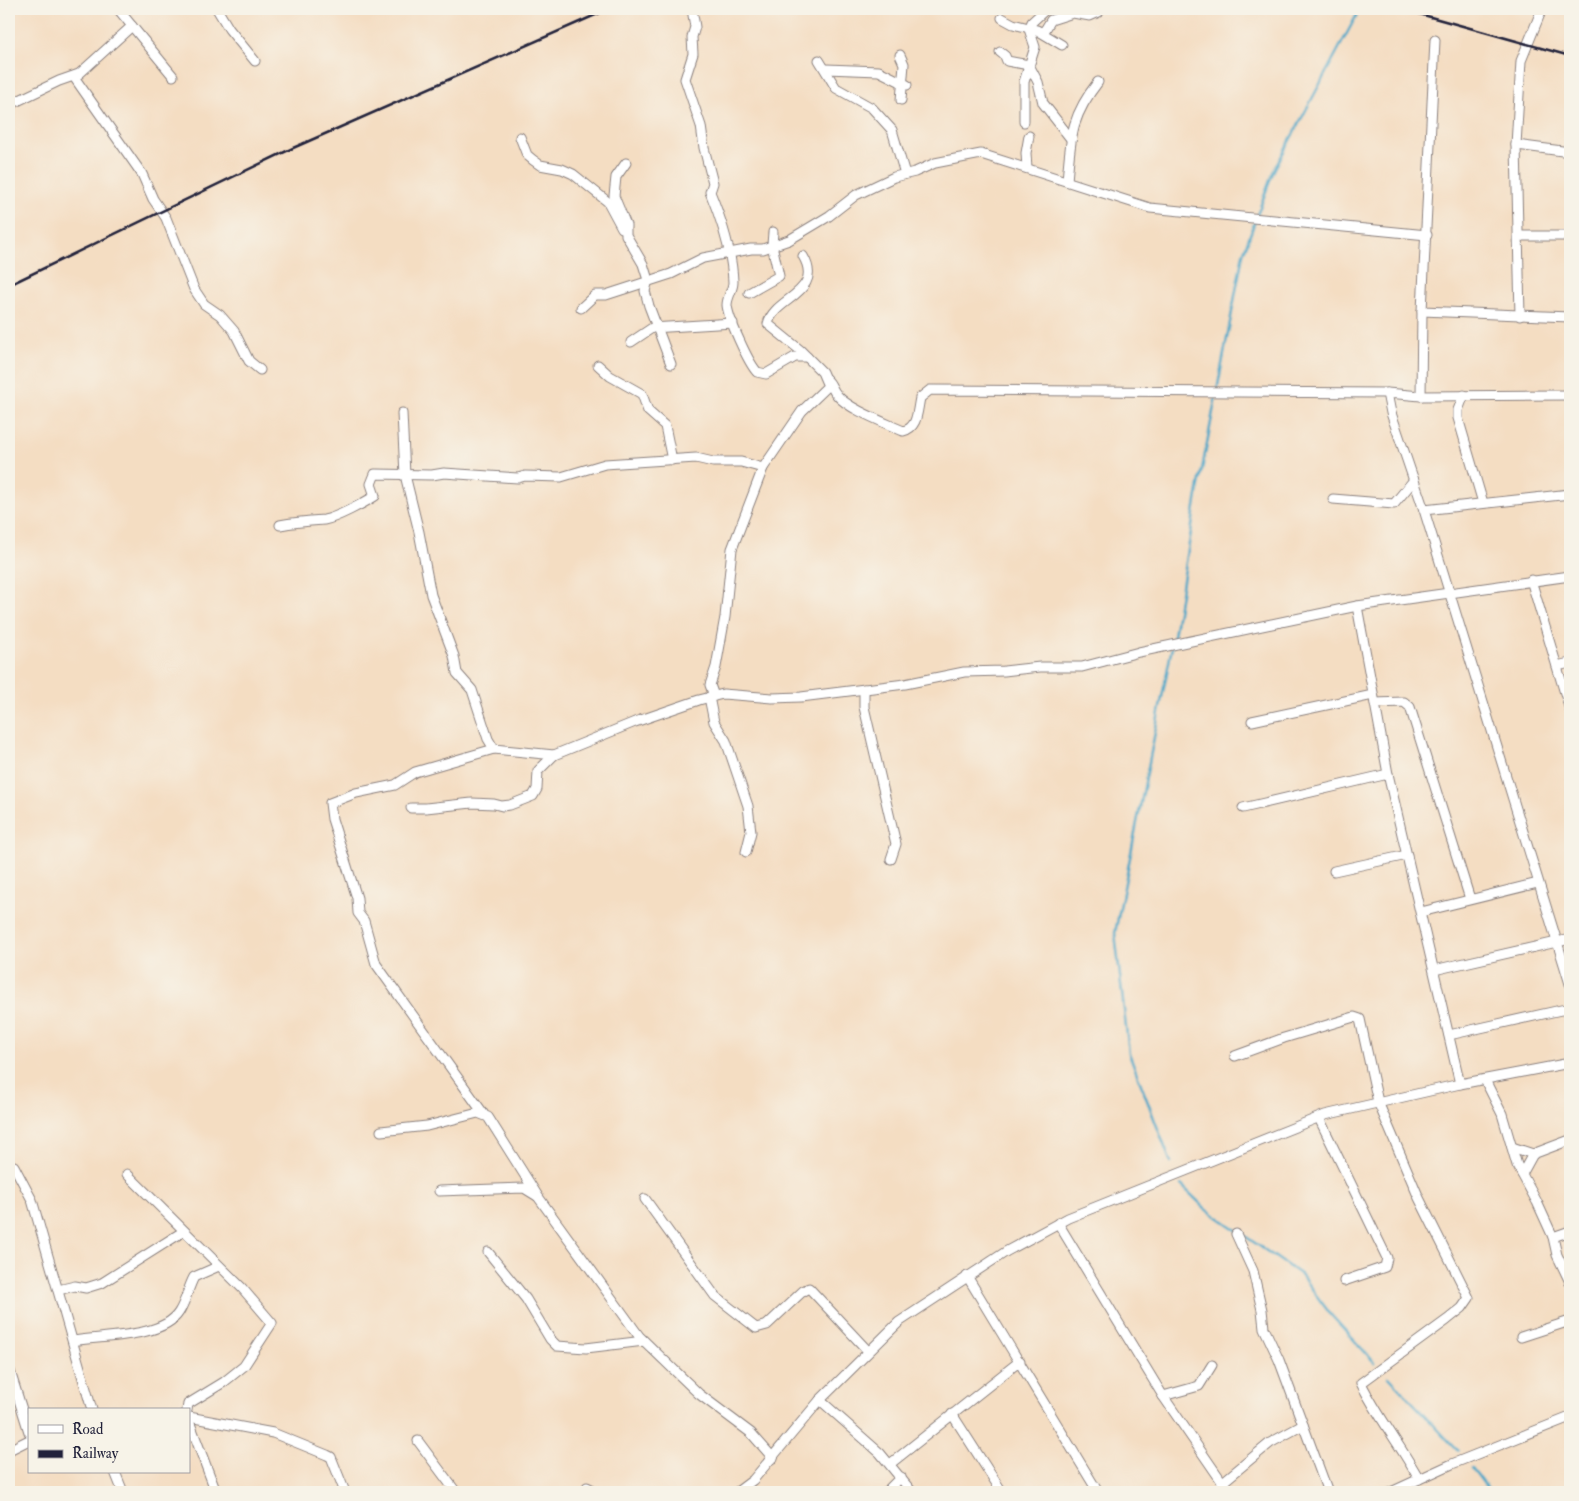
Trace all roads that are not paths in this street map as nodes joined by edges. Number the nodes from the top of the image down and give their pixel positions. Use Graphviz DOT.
graph roads {
  1 [pos="118,9"];
  2 [pos="217,9"];
  3 [pos="692,9"];
  4 [pos="1046,9"];
  5 [pos="1542,9"];
  6 [pos="1099,12"];
  7 [pos="1002,18"];
  8 [pos="132,26"];
  9 [pos="1029,29"];
  10 [pos="1041,32"];
  11 [pos="1435,40"];
  12 [pos="1062,45"];
  13 [pos="1000,52"];
  14 [pos="900,55"];
  15 [pos="819,60"];
  16 [pos="255,61"];
  17 [pos="1029,65"];
  18 [pos="826,69"];
  19 [pos="172,76"];
  20 [pos="74,77"];
  21 [pos="1098,82"];
  22 [pos="904,84"];
  23 [pos="901,100"];
  24 [pos="9,105"];
  25 [pos="1024,122"];
  26 [pos="1029,136"];
  27 [pos="520,137"];
  28 [pos="1071,139"];
  29 [pos="1516,145"];
  30 [pos="1570,152"];
  31 [pos="626,163"];
  32 [pos="1027,168"];
  33 [pos="905,174"];
  34 [pos="1067,181"];
  35 [pos="773,232"];
  36 [pos="626,235"];
  37 [pos="1427,235"];
  38 [pos="1520,236"];
  39 [pos="1570,236"];
  40 [pos="772,245"];
  41 [pos="728,254"];
  42 [pos="803,256"];
  43 [pos="648,280"];
  44 [pos="749,293"];
  45 [pos="581,308"];
  46 [pos="1422,311"];
  47 [pos="1520,316"];
  48 [pos="1570,317"];
  49 [pos="733,323"];
  50 [pos="657,327"];
  51 [pos="631,342"];
  52 [pos="807,357"];
  53 [pos="671,364"];
  54 [pos="598,365"];
  55 [pos="260,370"];
  56 [pos="826,379"];
  57 [pos="1387,393"];
  58 [pos="1464,395"];
  59 [pos="1570,395"];
  60 [pos="1421,396"];
  61 [pos="402,413"];
  62 [pos="672,460"];
  63 [pos="762,468"];
  64 [pos="405,475"];
  65 [pos="1414,480"];
  66 [pos="1570,494"];
  67 [pos="1333,499"];
  68 [pos="1483,503"];
  69 [pos="1424,510"];
  70 [pos="280,524"];
  71 [pos="1570,576"];
  72 [pos="1531,580"];
  73 [pos="1450,593"];
  74 [pos="1357,606"];
  75 [pos="1570,663"];
  76 [pos="1557,666"];
  77 [pos="864,689"];
  78 [pos="712,697"];
  79 [pos="1374,699"];
  80 [pos="1570,710"];
  81 [pos="1252,721"];
  82 [pos="494,748"];
  83 [pos="554,754"];
  84 [pos="1388,774"];
  85 [pos="411,808"];
  86 [pos="1243,808"];
  87 [pos="746,852"];
  88 [pos="1407,855"];
  89 [pos="891,858"];
  90 [pos="1334,871"];
  91 [pos="1538,883"];
  92 [pos="1470,899"];
  93 [pos="1421,912"];
  94 [pos="1570,939"];
  95 [pos="1556,942"];
  96 [pos="1434,970"];
  97 [pos="1570,984"];
  98 [pos="1570,1008"];
  99 [pos="1449,1035"];
  100 [pos="1235,1056"];
  101 [pos="1570,1062"];
  102 [pos="1484,1080"];
  103 [pos="1460,1084"];
  104 [pos="1378,1102"];
  105 [pos="483,1113"];
  106 [pos="1319,1118"];
  107 [pos="381,1131"];
  108 [pos="1570,1140"];
  109 [pos="1512,1147"];
  110 [pos="1533,1154"];
  111 [pos="14,1166"];
  112 [pos="127,1174"];
  113 [pos="1522,1174"];
  114 [pos="439,1191"];
  115 [pos="539,1198"];
  116 [pos="645,1199"];
  117 [pos="1058,1224"];
  118 [pos="184,1231"];
  119 [pos="1570,1231"];
  120 [pos="1236,1234"];
  121 [pos="1553,1237"];
  122 [pos="488,1252"];
  123 [pos="219,1266"];
  124 [pos="967,1276"];
  125 [pos="1344,1281"];
  126 [pos="1570,1282"];
  127 [pos="58,1290"];
  128 [pos="1570,1322"];
  129 [pos="1521,1337"];
  130 [pos="73,1341"];
  131 [pos="644,1342"];
  132 [pos="868,1351"];
  133 [pos="1020,1361"];
  134 [pos="1212,1365"];
  135 [pos="9,1368"];
  136 [pos="1163,1396"];
  137 [pos="820,1400"];
  138 [pos="91,1408"];
  139 [pos="187,1408"];
  140 [pos="952,1414"];
  141 [pos="190,1417"];
  142 [pos="1570,1417"];
  143 [pos="190,1424"];
  144 [pos="1302,1424"];
  145 [pos="28,1429"];
  146 [pos="28,1440"];
  147 [pos="418,1441"];
  148 [pos="9,1450"];
  149 [pos="773,1458"];
  150 [pos="890,1464"];
  151 [pos="116,1474"];
  152 [pos="901,1477"];
  153 [pos="1419,1479"];
  154 [pos="1224,1482"];
  155 [pos="587,1487"];
  156 [pos="123,1492"];
  157 [pos="216,1492"];
  158 [pos="345,1492"];
  159 [pos="456,1492"];
  160 [pos="597,1492"];
  161 [pos="737,1492"];
  162 [pos="886,1492"];
  163 [pos="912,1492"];
  164 [pos="1002,1492"];
  165 [pos="1098,1492"];
  166 [pos="1229,1492"];
  167 [pos="1328,1492"];
  168 [pos="1391,1492"];
  1 -- 8 [label="street"];
  2 -- 16 [label="street"];
  3 -- 41 [label="street"];
  4 -- 9 [label="street"];
  5 -- 29 [label="street"];
  6 -- 10 [label="street"];
  7 -- 9 [label="street"];
  8 -- 19 [label="street"];
  8 -- 20 [label="street"];
  9 -- 10 [label="street"];
  9 -- 17 [label="street"];
  10 -- 12 [label="street"];
  11 -- 37 [label="street"];
  13 -- 17 [label="street"];
  14 -- 22 [label="street"];
  15 -- 18 [label="street"];
  17 -- 25 [label="street"];
  17 -- 28 [label="street"];
  18 -- 22 [label="street"];
  18 -- 33 [label="street"];
  20 -- 24 [label="street"];
  20 -- 55 [label="street"];
  21 -- 28 [label="street"];
  22 -- 23 [label="street"];
  26 -- 32 [label="street"];
  27 -- 36 [label="street"];
  28 -- 34 [label="street"];
  29 -- 30 [label="street"];
  29 -- 38 [label="street"];
  31 -- 36 [label="street"];
  32 -- 33 [label="street"];
  32 -- 34 [label="street"];
  33 -- 40 [label="street"];
  34 -- 37 [label="street"];
  35 -- 40 [label="street"];
  36 -- 43 [label="street"];
  37 -- 46 [label="street"];
  38 -- 39 [label="street"];
  38 -- 47 [label="street"];
  40 -- 41 [label="street"];
  40 -- 44 [label="street"];
  41 -- 43 [label="street"];
  41 -- 49 [label="street"];
  42 -- 52 [label="street"];
  43 -- 45 [label="street"];
  43 -- 50 [label="street"];
  46 -- 47 [label="street"];
  46 -- 60 [label="street"];
  47 -- 48 [label="street"];
  49 -- 50 [label="street"];
  49 -- 52 [label="street"];
  50 -- 51 [label="street"];
  50 -- 53 [label="street"];
  52 -- 56 [label="street"];
  54 -- 62 [label="street"];
  56 -- 57 [label="street"];
  56 -- 63 [label="street"];
  57 -- 60 [label="street"];
  57 -- 65 [label="street"];
  58 -- 59 [label="street"];
  58 -- 60 [label="street"];
  58 -- 68 [label="street"];
  61 -- 64 [label="street"];
  62 -- 63 [label="street"];
  62 -- 64 [label="street"];
  63 -- 78 [label="street"];
  64 -- 70 [label="street"];
  64 -- 82 [label="street"];
  65 -- 67 [label="street"];
  65 -- 69 [label="street"];
  66 -- 68 [label="street"];
  68 -- 69 [label="street"];
  69 -- 73 [label="street"];
  71 -- 72 [label="street"];
  72 -- 73 [label="street"];
  72 -- 76 [label="street"];
  73 -- 74 [label="street"];
  73 -- 91 [label="street"];
  74 -- 77 [label="street"];
  74 -- 79 [label="street"];
  75 -- 76 [label="street"];
  76 -- 80 [label="street"];
  77 -- 78 [label="street"];
  77 -- 89 [label="street"];
  78 -- 83 [label="street"];
  78 -- 87 [label="street"];
  79 -- 81 [label="street"];
  79 -- 84 [label="street"];
  79 -- 92 [label="street"];
  82 -- 83 [label="street"];
  82 -- 105 [label="street"];
  83 -- 85 [label="street"];
  84 -- 86 [label="street"];
  84 -- 88 [label="street"];
  88 -- 90 [label="street"];
  88 -- 93 [label="street"];
  91 -- 92 [label="street"];
  91 -- 95 [label="street"];
  92 -- 93 [label="street"];
  93 -- 96 [label="street"];
  94 -- 95 [label="street"];
  95 -- 96 [label="street"];
  95 -- 97 [label="street"];
  96 -- 99 [label="street"];
  98 -- 99 [label="street"];
  99 -- 103 [label="street"];
  100 -- 104 [label="street"];
  101 -- 102 [label="street"];
  102 -- 103 [label="street"];
  102 -- 109 [label="street"];
  103 -- 104 [label="street"];
  104 -- 106 [label="street"];
  104 -- 153 [label="street"];
  105 -- 107 [label="street"];
  105 -- 115 [label="street"];
  106 -- 117 [label="street"];
  106 -- 125 [label="street"];
  108 -- 110 [label="street"];
  109 -- 110 [label="street"];
  109 -- 113 [label="street"];
  110 -- 113 [label="street"];
  111 -- 127 [label="street"];
  112 -- 118 [label="street"];
  113 -- 121 [label="street"];
  114 -- 115 [label="street"];
  115 -- 131 [label="street"];
  116 -- 132 [label="street"];
  117 -- 124 [label="street"];
  117 -- 136 [label="street"];
  118 -- 123 [label="street"];
  118 -- 127 [label="street"];
  119 -- 121 [label="street"];
  120 -- 144 [label="street"];
  121 -- 126 [label="street"];
  122 -- 131 [label="street"];
  123 -- 130 [label="street"];
  123 -- 139 [label="street"];
  124 -- 132 [label="street"];
  124 -- 133 [label="street"];
  127 -- 130 [label="street"];
  128 -- 129 [label="street"];
  130 -- 138 [label="street"];
  131 -- 149 [label="street"];
  132 -- 137 [label="street"];
  133 -- 140 [label="street"];
  133 -- 165 [label="street"];
  134 -- 136 [label="street"];
  135 -- 145 [label="street"];
  136 -- 154 [label="street"];
  137 -- 149 [label="street"];
  137 -- 150 [label="street"];
  140 -- 150 [label="street"];
  140 -- 164 [label="street"];
  141 -- 158 [label="street"];
  142 -- 153 [label="street"];
  143 -- 157 [label="street"];
  144 -- 154 [label="street"];
  144 -- 167 [label="street"];
  146 -- 148 [label="street"];
  147 -- 159 [label="street"];
  149 -- 161 [label="street"];
  150 -- 152 [label="street"];
  151 -- 156 [label="street"];
  152 -- 162 [label="street"];
  152 -- 163 [label="street"];
  153 -- 168 [label="street"];
  154 -- 166 [label="street"];
  155 -- 160 [label="street"];
}
